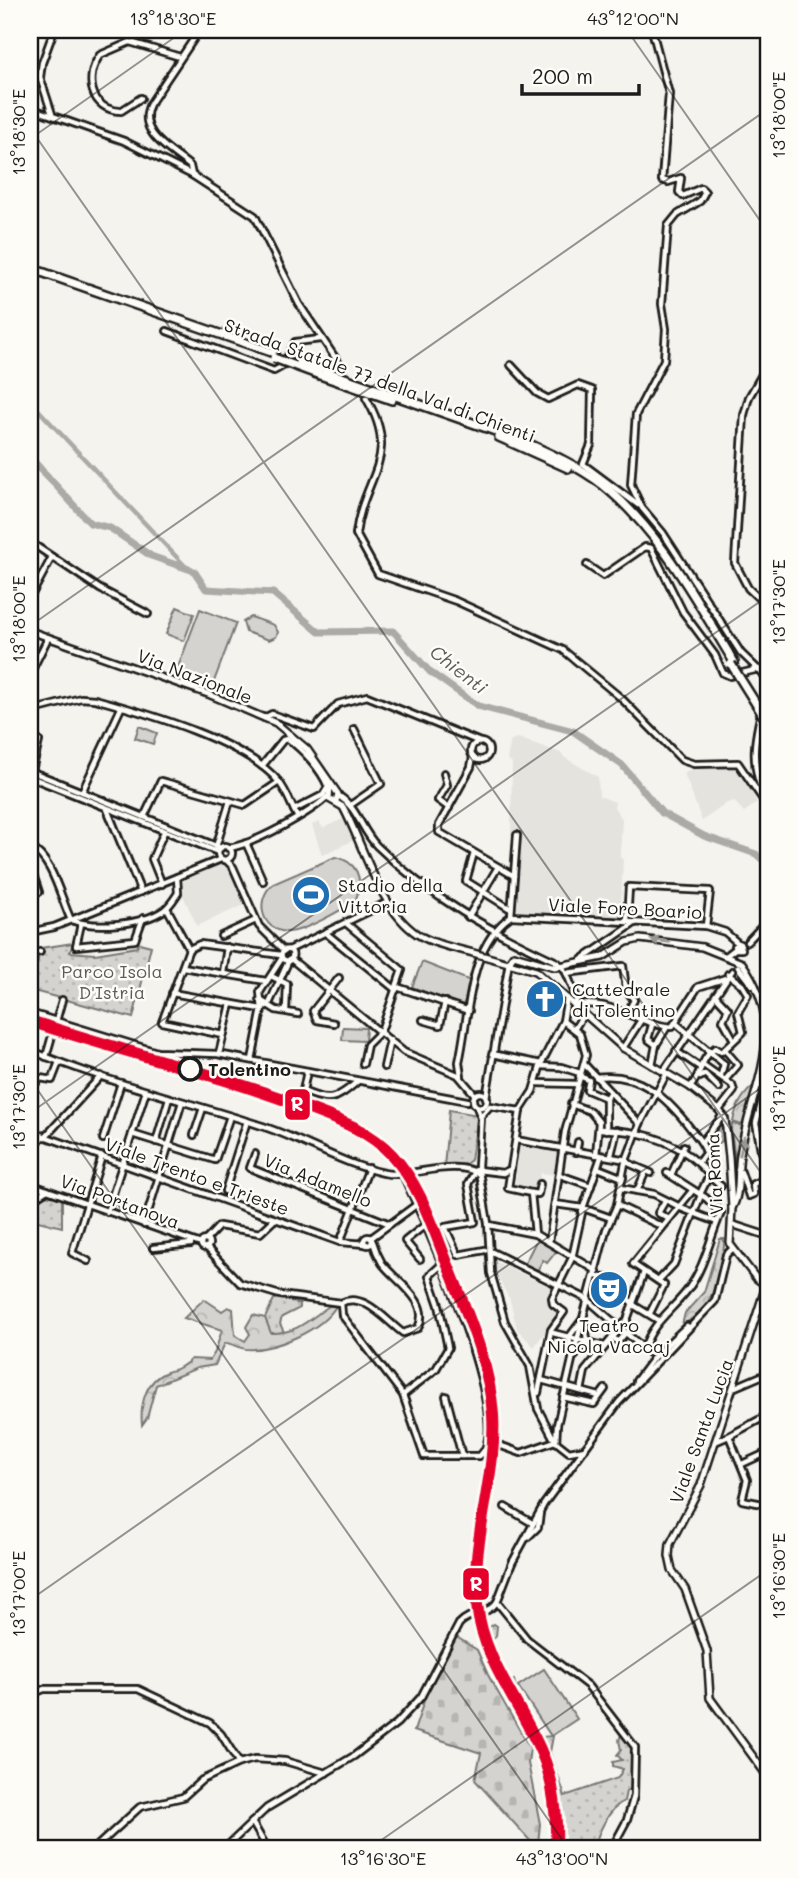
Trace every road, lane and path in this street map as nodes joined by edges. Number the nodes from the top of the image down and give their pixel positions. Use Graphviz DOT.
graph roads {
  1 [pos="54,30"];
  2 [pos="652,30"];
  3 [pos="199,31"];
  4 [pos="180,57"];
  5 [pos="141,98"];
  6 [pos="30,108"];
  7 [pos="52,115"];
  8 [pos="192,175"];
  9 [pos="30,269"];
  10 [pos="167,331"];
  11 [pos="321,339"];
  12 [pos="274,356"];
  13 [pos="768,364"];
  14 [pos="340,365"];
  15 [pos="511,365"];
  16 [pos="366,398"];
  17 [pos="642,508"];
  18 [pos="30,542"];
  19 [pos="51,557"];
  20 [pos="587,565"];
  21 [pos="30,598"];
  22 [pos="768,607"];
  23 [pos="148,614"];
  24 [pos="30,631"];
  25 [pos="48,638"];
  26 [pos="733,663"];
  27 [pos="759,669"];
  28 [pos="30,674"];
  29 [pos="768,681"];
  30 [pos="121,708"];
  31 [pos="30,711"];
  32 [pos="768,714"];
  33 [pos="264,718"];
  34 [pos="768,723"];
  35 [pos="354,729"];
  36 [pos="30,734"];
  37 [pos="468,738"];
  38 [pos="480,742"];
  39 [pos="472,747"];
  40 [pos="473,757"];
  41 [pos="480,760"];
  42 [pos="262,766"];
  43 [pos="471,767"];
  44 [pos="30,773"];
  45 [pos="444,773"];
  46 [pos="279,782"];
  47 [pos="82,792"];
  48 [pos="334,797"];
  49 [pos="230,801"];
  50 [pos="349,803"];
  51 [pos="768,805"];
  52 [pos="107,808"];
  53 [pos="449,808"];
  54 [pos="294,810"];
  55 [pos="296,816"];
  56 [pos="144,817"];
  57 [pos="164,832"];
  58 [pos="517,835"];
  59 [pos="244,844"];
  60 [pos="30,848"];
  61 [pos="204,848"];
  62 [pos="223,853"];
  63 [pos="474,853"];
  64 [pos="207,862"];
  65 [pos="30,867"];
  66 [pos="498,867"];
  67 [pos="514,876"];
  68 [pos="177,877"];
  69 [pos="263,881"];
  70 [pos="162,884"];
  71 [pos="141,892"];
  72 [pos="484,892"];
  73 [pos="30,896"];
  74 [pos="388,902"];
  75 [pos="167,908"];
  76 [pos="510,909"];
  77 [pos="511,916"];
  78 [pos="143,918"];
  79 [pos="468,918"];
  80 [pos="768,919"];
  81 [pos="71,920"];
  82 [pos="256,920"];
  83 [pos="627,922"];
  84 [pos="636,923"];
  85 [pos="81,924"];
  86 [pos="347,924"];
  87 [pos="706,926"];
  88 [pos="30,932"];
  89 [pos="493,932"];
  90 [pos="328,934"];
  91 [pos="221,936"];
  92 [pos="227,947"];
  93 [pos="298,947"];
  94 [pos="738,947"];
  95 [pos="188,949"];
  96 [pos="40,951"];
  97 [pos="30,953"];
  98 [pos="283,953"];
  99 [pos="730,957"];
  100 [pos="291,958"];
  101 [pos="186,959"];
  102 [pos="581,960"];
  103 [pos="509,962"];
  104 [pos="183,967"];
  105 [pos="191,968"];
  106 [pos="735,969"];
  107 [pos="564,970"];
  108 [pos="223,973"];
  109 [pos="268,978"];
  110 [pos="339,978"];
  111 [pos="281,979"];
  112 [pos="396,988"];
  113 [pos="330,990"];
  114 [pos="172,993"];
  115 [pos="716,996"];
  116 [pos="567,998"];
  117 [pos="62,1000"];
  118 [pos="260,1000"];
  119 [pos="444,1002"];
  120 [pos="232,1004"];
  121 [pos="269,1004"];
  122 [pos="574,1006"];
  123 [pos="262,1009"];
  124 [pos="469,1010"];
  125 [pos="286,1011"];
  126 [pos="30,1013"];
  127 [pos="627,1013"];
  128 [pos="298,1014"];
  129 [pos="583,1015"];
  130 [pos="424,1020"];
  131 [pos="641,1020"];
  132 [pos="563,1021"];
  133 [pos="56,1022"];
  134 [pos="334,1023"];
  135 [pos="673,1024"];
  136 [pos="652,1025"];
  137 [pos="575,1028"];
  138 [pos="381,1031"];
  139 [pos="689,1032"];
  140 [pos="223,1035"];
  141 [pos="390,1040"];
  142 [pos="734,1040"];
  143 [pos="656,1045"];
  144 [pos="623,1048"];
  145 [pos="725,1050"];
  146 [pos="30,1051"];
  147 [pos="676,1051"];
  148 [pos="710,1051"];
  149 [pos="218,1054"];
  150 [pos="492,1054"];
  151 [pos="46,1057"];
  152 [pos="252,1060"];
  153 [pos="59,1062"];
  154 [pos="459,1062"];
  155 [pos="363,1064"];
  156 [pos="541,1065"];
  157 [pos="585,1065"];
  158 [pos="649,1066"];
  159 [pos="701,1066"];
  160 [pos="384,1067"];
  161 [pos="444,1070"];
  162 [pos="307,1071"];
  163 [pos="712,1071"];
  164 [pos="664,1074"];
  165 [pos="580,1075"];
  166 [pos="101,1076"];
  167 [pos="459,1076"];
  168 [pos="596,1077"];
  169 [pos="699,1077"];
  170 [pos="708,1077"];
  171 [pos="723,1077"];
  172 [pos="358,1081"];
  173 [pos="121,1083"];
  174 [pos="536,1083"];
  175 [pos="576,1084"];
  176 [pos="760,1085"];
  177 [pos="690,1087"];
  178 [pos="719,1088"];
  179 [pos="486,1089"];
  180 [pos="30,1090"];
  181 [pos="146,1091"];
  182 [pos="610,1092"];
  183 [pos="656,1092"];
  184 [pos="169,1098"];
  185 [pos="606,1098"];
  186 [pos="487,1099"];
  187 [pos="474,1100"];
  188 [pos="182,1102"];
  189 [pos="571,1104"];
  190 [pos="494,1106"];
  191 [pos="203,1108"];
  192 [pos="520,1111"];
  193 [pos="721,1113"];
  194 [pos="482,1115"];
  195 [pos="230,1116"];
  196 [pos="247,1121"];
  197 [pos="640,1124"];
  198 [pos="603,1130"];
  199 [pos="617,1130"];
  200 [pos="638,1130"];
  201 [pos="30,1131"];
  202 [pos="132,1134"];
  203 [pos="194,1135"];
  204 [pos="44,1137"];
  205 [pos="103,1139"];
  206 [pos="516,1140"];
  207 [pos="156,1142"];
  208 [pos="578,1142"];
  209 [pos="702,1142"];
  210 [pos="168,1146"];
  211 [pos="683,1149"];
  212 [pos="564,1150"];
  213 [pos="30,1151"];
  214 [pos="576,1152"];
  215 [pos="255,1154"];
  216 [pos="611,1155"];
  217 [pos="102,1156"];
  218 [pos="598,1156"];
  219 [pos="477,1159"];
  220 [pos="626,1161"];
  221 [pos="698,1163"];
  222 [pos="122,1164"];
  223 [pos="369,1168"];
  224 [pos="464,1169"];
  225 [pos="511,1169"];
  226 [pos="478,1170"];
  227 [pos="738,1170"];
  228 [pos="598,1171"];
  229 [pos="402,1173"];
  230 [pos="560,1175"];
  231 [pos="158,1178"];
  232 [pos="623,1178"];
  233 [pos="708,1178"];
  234 [pos="765,1179"];
  235 [pos="30,1184"];
  236 [pos="540,1184"];
  237 [pos="591,1186"];
  238 [pos="721,1186"];
  239 [pos="621,1188"];
  240 [pos="768,1188"];
  241 [pos="47,1190"];
  242 [pos="225,1191"];
  243 [pos="637,1191"];
  244 [pos="692,1191"];
  245 [pos="531,1193"];
  246 [pos="700,1194"];
  247 [pos="30,1201"];
  248 [pos="666,1201"];
  249 [pos="86,1204"];
  250 [pos="555,1204"];
  251 [pos="416,1205"];
  252 [pos="617,1205"];
  253 [pos="678,1207"];
  254 [pos="353,1208"];
  255 [pos="583,1208"];
  256 [pos="733,1208"];
  257 [pos="107,1212"];
  258 [pos="693,1212"];
  259 [pos="611,1218"];
  260 [pos="275,1219"];
  261 [pos="669,1219"];
  262 [pos="717,1222"];
  263 [pos="390,1224"];
  264 [pos="489,1224"];
  265 [pos="144,1225"];
  266 [pos="425,1225"];
  267 [pos="734,1225"];
  268 [pos="662,1226"];
  269 [pos="535,1234"];
  270 [pos="768,1236"];
  271 [pos="340,1242"];
  272 [pos="368,1242"];
  273 [pos="550,1242"];
  274 [pos="202,1244"];
  275 [pos="153,1248"];
  276 [pos="732,1249"];
  277 [pos="487,1250"];
  278 [pos="572,1258"];
  279 [pos="420,1259"];
  280 [pos="88,1261"];
  281 [pos="440,1266"];
  282 [pos="644,1272"];
  283 [pos="597,1273"];
  284 [pos="662,1282"];
  285 [pos="558,1284"];
  286 [pos="766,1293"];
  287 [pos="587,1299"];
  288 [pos="341,1303"];
  289 [pos="633,1303"];
  290 [pos="650,1313"];
  291 [pos="584,1317"];
  292 [pos="658,1321"];
  293 [pos="693,1323"];
  294 [pos="623,1330"];
  295 [pos="553,1333"];
  296 [pos="569,1336"];
  297 [pos="579,1339"];
  298 [pos="587,1341"];
  299 [pos="604,1346"];
  300 [pos="644,1349"];
  301 [pos="652,1355"];
  302 [pos="572,1360"];
  303 [pos="768,1373"];
  304 [pos="541,1380"];
  305 [pos="635,1385"];
  306 [pos="565,1387"];
  307 [pos="733,1388"];
  308 [pos="605,1389"];
  309 [pos="581,1391"];
  310 [pos="403,1395"];
  311 [pos="446,1396"];
  312 [pos="599,1396"];
  313 [pos="537,1397"];
  314 [pos="563,1397"];
  315 [pos="768,1415"];
  316 [pos="729,1436"];
  317 [pos="555,1442"];
  318 [pos="715,1443"];
  319 [pos="499,1446"];
  320 [pos="586,1448"];
  321 [pos="768,1452"];
  322 [pos="572,1453"];
  323 [pos="462,1456"];
  324 [pos="575,1463"];
  325 [pos="742,1464"];
  326 [pos="768,1505"];
  327 [pos="505,1507"];
  328 [pos="540,1510"];
  329 [pos="532,1523"];
  330 [pos="524,1541"];
  331 [pos="497,1602"];
  332 [pos="30,1695"];
  333 [pos="239,1763"];
  334 [pos="327,1773"];
  335 [pos="768,1777"];
  336 [pos="252,1822"];
  337 [pos="95,1848"];
  338 [pos="225,1848"];
  339 [pos="267,1848"];
  340 [pos="612,1848"];
  1 -- 7 [label="street"];
  2 -- 17 [label="street"];
  3 -- 4 [label="street"];
  4 -- 5 [label="street"];
  4 -- 8 [label="street"];
  6 -- 7 [label="street"];
  7 -- 8 [label="street"];
  8 -- 11 [label="street"];
  9 -- 12 [label="highway, Strada Statale 77 della Val di Chienti"];
  9 -- 12 [label="highway, Strada Statale 77 della Val di Chienti"];
  10 -- 11 [label="street"];
  11 -- 14 [label="street"];
  12 -- 26 [label="highway, Strada Statale 77 della Val di Chienti, bridge"];
  13 -- 22 [label="street"];
  15 -- 17 [label="street"];
  16 -- 51 [label="street"];
  17 -- 27 [label="street"];
  18 -- 19 [label="street"];
  19 -- 21 [label="street"];
  19 -- 23 [label="street"];
  20 -- 27 [label="street"];
  24 -- 25 [label="main road, Via Nazionale"];
  25 -- 28 [label="street"];
  25 -- 33 [label="main road, Via Nazionale"];
  26 -- 32 [label="highway, Strada Statale 77 della Val di Chienti, bridge"];
  26 -- 34 [label="highway, Strada Statale 77 della Val di Chienti, bridge"];
  27 -- 29 [label="street"];
  29 -- 51 [label="street"];
  30 -- 31 [label="street"];
  30 -- 42 [label="street"];
  30 -- 47 [label="street"];
  33 -- 37 [label="street"];
  33 -- 48 [label="main road, Via Nazionale"];
  35 -- 50 [label="street"];
  36 -- 44 [label="street"];
  37 -- 38 [label="street"];
  37 -- 39 [label="street"];
  38 -- 39 [label="street"];
  38 -- 41 [label="street"];
  39 -- 40 [label="street"];
  40 -- 41 [label="street"];
  40 -- 43 [label="street"];
  41 -- 43 [label="street"];
  42 -- 46 [label="street"];
  42 -- 54 [label="street"];
  43 -- 53 [label="street"];
  44 -- 47 [label="street"];
  44 -- 52 [label="street"];
  45 -- 53 [label="street"];
  46 -- 49 [label="street"];
  46 -- 54 [label="street"];
  47 -- 56 [label="street"];
  48 -- 50 [label="street"];
  48 -- 55 [label="street"];
  48 -- 74 [label="main road, Via Nazionale"];
  49 -- 56 [label="street"];
  49 -- 62 [label="street"];
  50 -- 79 [label="street"];
  52 -- 57 [label="street"];
  52 -- 71 [label="street"];
  53 -- 63 [label="street"];
  54 -- 55 [label="street"];
  55 -- 59 [label="street"];
  56 -- 62 [label="street"];
  57 -- 61 [label="street"];
  57 -- 70 [label="street"];
  58 -- 67 [label="street"];
  59 -- 62 [label="street"];
  59 -- 69 [label="street"];
  60 -- 81 [label="street"];
  61 -- 62 [label="street"];
  61 -- 64 [label="street"];
  62 -- 64 [label="street"];
  62 -- 82 [label="street"];
  63 -- 66 [label="street"];
  63 -- 72 [label="street"];
  64 -- 68 [label="street"];
  65 -- 73 [label="street"];
  66 -- 67 [label="street"];
  66 -- 72 [label="street"];
  67 -- 76 [label="street"];
  68 -- 70 [label="street"];
  68 -- 75 [label="street"];
  70 -- 71 [label="street"];
  71 -- 81 [label="street"];
  72 -- 76 [label="street"];
  72 -- 79 [label="street"];
  74 -- 86 [label="street"];
  74 -- 103 [label="main road, Via Nazionale, bridge"];
  75 -- 78 [label="street"];
  75 -- 95 [label="street"];
  76 -- 77 [label="street"];
  77 -- 83 [label="street, Viale Foro Boario"];
  77 -- 89 [label="street"];
  78 -- 85 [label="street"];
  78 -- 85 [label="street"];
  79 -- 89 [label="street"];
  80 -- 94 [label="street"];
  81 -- 85 [label="street"];
  81 -- 88 [label="street"];
  82 -- 91 [label="street"];
  82 -- 98 [label="street"];
  83 -- 84 [label="street, Viale Foro Boario"];
  83 -- 87 [label="street"];
  84 -- 87 [label="street, Viale Foro Boario"];
  84 -- 102 [label="street"];
  86 -- 90 [label="street"];
  86 -- 112 [label="street"];
  87 -- 94 [label="street, Viale Foro Boario"];
  89 -- 107 [label="street"];
  89 -- 124 [label="street"];
  90 -- 93 [label="street"];
  90 -- 112 [label="street"];
  92 -- 95 [label="street"];
  92 -- 98 [label="street"];
  92 -- 108 [label="street"];
  93 -- 98 [label="street"];
  93 -- 100 [label="street"];
  94 -- 99 [label="street"];
  94 -- 106 [label="street"];
  95 -- 101 [label="street"];
  96 -- 97 [label="street"];
  98 -- 100 [label="street"];
  98 -- 100 [label="street"];
  98 -- 109 [label="street"];
  99 -- 102 [label="main road, one-way"];
  99 -- 106 [label="main road"];
  100 -- 111 [label="street"];
  100 -- 113 [label="street"];
  101 -- 104 [label="street"];
  101 -- 105 [label="street"];
  102 -- 107 [label="main road"];
  103 -- 107 [label="main road"];
  103 -- 116 [label="main road, Via Roma"];
  103 -- 150 [label="street"];
  104 -- 105 [label="street"];
  104 -- 114 [label="street"];
  105 -- 108 [label="street"];
  106 -- 115 [label="street"];
  106 -- 135 [label="street"];
  106 -- 142 [label="street"];
  106 -- 176 [label="main road"];
  107 -- 122 [label="street"];
  107 -- 127 [label="street"];
  108 -- 109 [label="street"];
  109 -- 111 [label="street"];
  109 -- 118 [label="street"];
  110 -- 113 [label="street"];
  111 -- 121 [label="street"];
  111 -- 125 [label="street"];
  112 -- 119 [label="street"];
  112 -- 138 [label="street"];
  113 -- 134 [label="street"];
  113 -- 138 [label="street"];
  114 -- 120 [label="street"];
  114 -- 140 [label="street"];
  115 -- 139 [label="street"];
  115 -- 142 [label="street"];
  116 -- 122 [label="main road, Via Roma"];
  116 -- 132 [label="street"];
  117 -- 133 [label="street"];
  118 -- 121 [label="street"];
  118 -- 123 [label="street"];
  119 -- 124 [label="street"];
  119 -- 130 [label="street"];
  120 -- 123 [label="street"];
  120 -- 140 [label="street"];
  121 -- 123 [label="street"];
  121 -- 125 [label="street"];
  122 -- 127 [label="street"];
  122 -- 129 [label="main road, Via Roma"];
  123 -- 152 [label="street"];
  124 -- 154 [label="street"];
  125 -- 128 [label="street"];
  126 -- 133 [label="street"];
  127 -- 131 [label="street"];
  129 -- 137 [label="street"];
  129 -- 144 [label="main road, Via Roma"];
  131 -- 136 [label="street"];
  131 -- 144 [label="street"];
  132 -- 137 [label="street"];
  132 -- 156 [label="street"];
  133 -- 149 [label="street"];
  133 -- 151 [label="street"];
  135 -- 136 [label="street"];
  135 -- 139 [label="street"];
  135 -- 143 [label="street"];
  136 -- 143 [label="street"];
  137 -- 157 [label="street"];
  138 -- 141 [label="street"];
  138 -- 155 [label="street"];
  139 -- 147 [label="street"];
  139 -- 148 [label="street"];
  140 -- 149 [label="street"];
  141 -- 160 [label="street"];
  141 -- 161 [label="street"];
  142 -- 145 [label="street"];
  143 -- 158 [label="street"];
  144 -- 158 [label="main road, Via Roma"];
  145 -- 148 [label="street"];
  145 -- 171 [label="street"];
  146 -- 151 [label="street"];
  147 -- 159 [label="street"];
  147 -- 164 [label="street"];
  148 -- 159 [label="street"];
  148 -- 171 [label="street"];
  149 -- 152 [label="street"];
  150 -- 156 [label="street"];
  150 -- 179 [label="street"];
  151 -- 153 [label="street"];
  152 -- 162 [label="street"];
  153 -- 166 [label="street"];
  153 -- 180 [label="street"];
  154 -- 161 [label="street"];
  154 -- 167 [label="street"];
  156 -- 165 [label="street"];
  156 -- 174 [label="street"];
  157 -- 165 [label="street"];
  157 -- 168 [label="street"];
  158 -- 164 [label="main road, Via Roma"];
  159 -- 163 [label="street"];
  159 -- 169 [label="street"];
  161 -- 167 [label="street"];
  162 -- 172 [label="street"];
  162 -- 172 [label="street"];
  163 -- 170 [label="street"];
  163 -- 171 [label="street"];
  164 -- 177 [label="main road, Via Roma"];
  164 -- 183 [label="street"];
  165 -- 175 [label="street"];
  165 -- 185 [label="street"];
  166 -- 173 [label="street"];
  166 -- 204 [label="street"];
  167 -- 187 [label="street"];
  168 -- 182 [label="street"];
  168 -- 183 [label="street"];
  169 -- 170 [label="street"];
  169 -- 177 [label="street"];
  170 -- 178 [label="street"];
  171 -- 193 [label="street"];
  172 -- 187 [label="street"];
  173 -- 181 [label="street"];
  173 -- 205 [label="street"];
  174 -- 175 [label="street"];
  174 -- 192 [label="street"];
  175 -- 189 [label="street"];
  227 -- 176 [label="main road, one-way"];
  176 -- 234 [label="street"];
  177 -- 193 [label="main road, Via Roma"];
  179 -- 186 [label="street"];
  179 -- 187 [label="street"];
  181 -- 184 [label="street"];
  181 -- 202 [label="street"];
  182 -- 185 [label="street"];
  182 -- 197 [label="street"];
  183 -- 197 [label="street"];
  183 -- 209 [label="street"];
  184 -- 188 [label="street"];
  184 -- 207 [label="street"];
  185 -- 198 [label="street"];
  186 -- 187 [label="street"];
  186 -- 187 [label="street"];
  186 -- 190 [label="street"];
  187 -- 194 [label="street"];
  188 -- 191 [label="street"];
  188 -- 210 [label="street"];
  189 -- 198 [label="street"];
  189 -- 212 [label="street"];
  190 -- 192 [label="street"];
  190 -- 194 [label="street"];
  191 -- 195 [label="street"];
  191 -- 203 [label="street"];
  192 -- 206 [label="street"];
  193 -- 209 [label="street"];
  193 -- 256 [label="main road, Via Roma"];
  194 -- 219 [label="street"];
  195 -- 196 [label="street"];
  195 -- 210 [label="street"];
  196 -- 223 [label="street"];
  196 -- 242 [label="street"];
  197 -- 200 [label="street"];
  198 -- 199 [label="street"];
  198 -- 218 [label="street"];
  199 -- 200 [label="street"];
  199 -- 216 [label="street"];
  200 -- 211 [label="street"];
  200 -- 220 [label="street"];
  201 -- 204 [label="street, Viale Trento e Trieste"];
  202 -- 207 [label="street"];
  202 -- 222 [label="street"];
  204 -- 213 [label="street"];
  204 -- 217 [label="street, Viale Trento e Trieste"];
  206 -- 212 [label="street"];
  206 -- 225 [label="street"];
  207 -- 210 [label="street"];
  208 -- 214 [label="street"];
  209 -- 221 [label="street"];
  210 -- 231 [label="street"];
  211 -- 221 [label="street"];
  211 -- 244 [label="street"];
  212 -- 214 [label="street"];
  212 -- 230 [label="street"];
  214 -- 218 [label="street"];
  215 -- 254 [label="street, Via Adamello"];
  216 -- 218 [label="street"];
  216 -- 220 [label="street"];
  217 -- 222 [label="street, Viale Trento e Trieste"];
  217 -- 249 [label="street"];
  218 -- 228 [label="street"];
  219 -- 224 [label="street"];
  219 -- 226 [label="street"];
  220 -- 232 [label="street"];
  220 -- 243 [label="street"];
  221 -- 233 [label="street"];
  222 -- 231 [label="street, Viale Trento e Trieste"];
  222 -- 257 [label="street"];
  223 -- 229 [label="street"];
  223 -- 254 [label="street"];
  224 -- 226 [label="street"];
  224 -- 229 [label="street"];
  225 -- 226 [label="street"];
  225 -- 245 [label="street"];
  226 -- 264 [label="street"];
  226 -- 277 [label="street"];
  227 -- 234 [label="street"];
  227 -- 256 [label="main road"];
  228 -- 232 [label="street"];
  228 -- 237 [label="street"];
  229 -- 251 [label="street"];
  230 -- 237 [label="street"];
  230 -- 250 [label="street"];
  231 -- 260 [label="street, Viale Trento e Trieste"];
  231 -- 265 [label="street"];
  232 -- 239 [label="street"];
  233 -- 238 [label="street"];
  233 -- 246 [label="street"];
  234 -- 240 [label="street"];
  235 -- 241 [label="street, Via Portanova"];
  236 -- 245 [label="street"];
  237 -- 255 [label="street"];
  239 -- 243 [label="street"];
  239 -- 252 [label="street"];
  241 -- 247 [label="street"];
  241 -- 249 [label="street, Via Portanova"];
  243 -- 248 [label="street"];
  244 -- 246 [label="street"];
  244 -- 253 [label="street"];
  245 -- 269 [label="street"];
  246 -- 258 [label="street"];
  246 -- 262 [label="street"];
  248 -- 253 [label="street"];
  248 -- 261 [label="street"];
  249 -- 257 [label="street, Via Portanova"];
  249 -- 280 [label="street"];
  250 -- 255 [label="street"];
  250 -- 273 [label="street"];
  251 -- 263 [label="street"];
  251 -- 266 [label="street"];
  252 -- 259 [label="street"];
  252 -- 268 [label="street"];
  253 -- 258 [label="street"];
  253 -- 261 [label="street"];
  254 -- 263 [label="street, Via Adamello"];
  254 -- 271 [label="street"];
  255 -- 259 [label="street"];
  255 -- 278 [label="street"];
  256 -- 276 [label="main road, Via Roma"];
  257 -- 265 [label="street, Via Portanova"];
  258 -- 262 [label="street"];
  258 -- 284 [label="street"];
  259 -- 283 [label="street"];
  260 -- 271 [label="street, Viale Trento e Trieste"];
  260 -- 274 [label="street"];
  261 -- 268 [label="street"];
  262 -- 292 [label="street"];
  263 -- 272 [label="street"];
  264 -- 269 [label="street"];
  264 -- 277 [label="street"];
  265 -- 274 [label="street, Via Portanova"];
  266 -- 279 [label="street"];
  266 -- 281 [label="street"];
  267 -- 270 [label="street"];
  268 -- 282 [label="street"];
  269 -- 273 [label="street"];
  271 -- 272 [label="street, Viale Trento e Trieste"];
  272 -- 288 [label="street"];
  273 -- 278 [label="street"];
  274 -- 275 [label="street"];
  274 -- 288 [label="street"];
  276 -- 286 [label="main road"];
  276 -- 293 [label="street"];
  277 -- 285 [label="street"];
  277 -- 313 [label="street"];
  278 -- 283 [label="street"];
  278 -- 285 [label="street"];
  281 -- 310 [label="street"];
  281 -- 323 [label="street"];
  282 -- 284 [label="street"];
  282 -- 289 [label="street"];
  283 -- 287 [label="street"];
  283 -- 289 [label="street"];
  284 -- 290 [label="street"];
  285 -- 287 [label="street"];
  285 -- 295 [label="street"];
  286 -- 307 [label="main road, Viale Santa Lucia"];
  287 -- 291 [label="street"];
  287 -- 294 [label="street"];
  288 -- 310 [label="street"];
  289 -- 290 [label="street"];
  289 -- 294 [label="street"];
  290 -- 292 [label="street"];
  291 -- 296 [label="street"];
  291 -- 297 [label="street"];
  291 -- 298 [label="street"];
  292 -- 300 [label="street"];
  293 -- 301 [label="street"];
  293 -- 305 [label="street"];
  294 -- 299 [label="street"];
  294 -- 300 [label="street"];
  295 -- 296 [label="street"];
  295 -- 304 [label="street"];
  296 -- 297 [label="street"];
  296 -- 302 [label="street"];
  297 -- 298 [label="street"];
  297 -- 302 [label="street"];
  298 -- 299 [label="street"];
  298 -- 302 [label="street"];
  299 -- 309 [label="street"];
  300 -- 301 [label="street"];
  301 -- 305 [label="street"];
  302 -- 306 [label="street"];
  303 -- 307 [label="street"];
  304 -- 306 [label="street"];
  304 -- 313 [label="street"];
  305 -- 320 [label="street"];
  306 -- 309 [label="street"];
  306 -- 314 [label="street"];
  307 -- 318 [label="main road, Viale Santa Lucia"];
  308 -- 312 [label="street"];
  309 -- 312 [label="street"];
  310 -- 323 [label="street"];
  311 -- 323 [label="street"];
  312 -- 314 [label="street"];
  313 -- 317 [label="street"];
  314 -- 317 [label="street"];
  315 -- 316 [label="street"];
  316 -- 318 [label="street"];
  316 -- 325 [label="street"];
  317 -- 319 [label="street"];
  317 -- 322 [label="street"];
  318 -- 335 [label="main road, Viale Santa Lucia"];
  320 -- 322 [label="street"];
  320 -- 324 [label="street"];
  321 -- 325 [label="street"];
  322 -- 324 [label="street"];
  324 -- 328 [label="street"];
  325 -- 326 [label="street"];
  327 -- 329 [label="street"];
  328 -- 329 [label="street"];
  328 -- 330 [label="street"];
  329 -- 330 [label="street"];
  330 -- 331 [label="street"];
  331 -- 334 [label="street"];
  331 -- 340 [label="street"];
  332 -- 333 [label="street"];
  333 -- 334 [label="street"];
  333 -- 337 [label="street"];
  334 -- 336 [label="street"];
  336 -- 338 [label="street"];
  336 -- 339 [label="street"];
}
